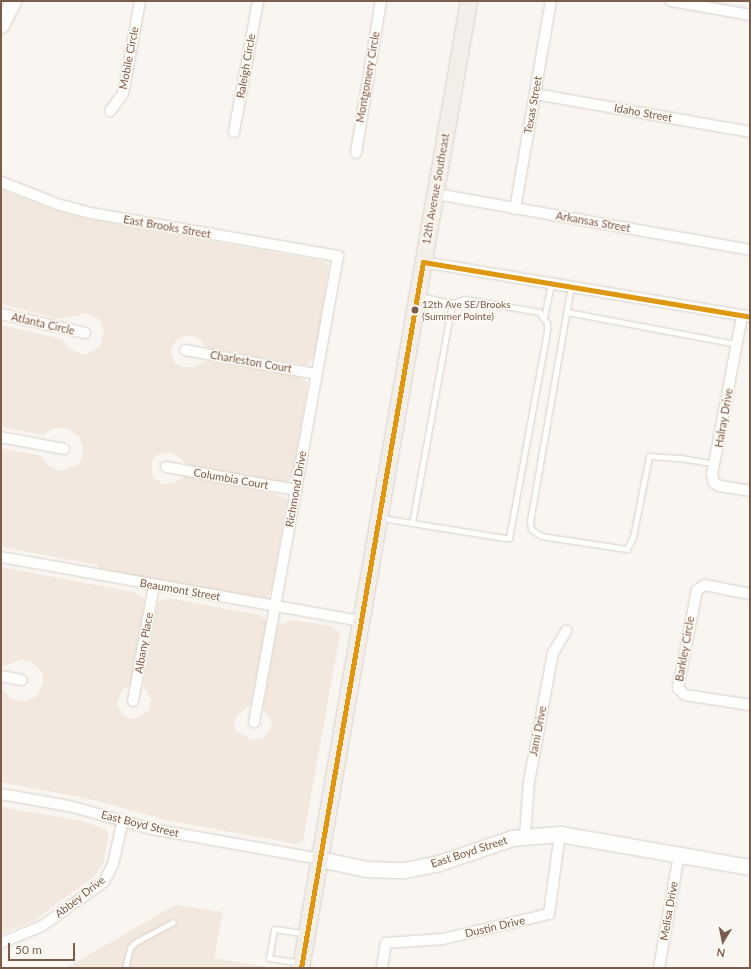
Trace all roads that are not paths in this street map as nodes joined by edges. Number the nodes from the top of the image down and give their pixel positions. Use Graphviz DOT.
graph roads {
  1 [pos="13,1"];
  2 [pos="140,1"];
  3 [pos="258,1"];
  4 [pos="381,1"];
  5 [pos="469,1"];
  6 [pos="551,1"];
  7 [pos="671,1"];
  8 [pos="750,15"];
  9 [pos="1,25"];
  10 [pos="535,94"];
  11 [pos="110,110"];
  12 [pos="234,132"];
  13 [pos="750,132"];
  14 [pos="356,153"];
  15 [pos="1,182"];
  16 [pos="436,194"];
  17 [pos="515,209"];
  18 [pos="750,250"];
  19 [pos="338,256"];
  20 [pos="423,262"];
  21 [pos="551,283"];
  22 [pos="571,286"];
  23 [pos="417,296"];
  24 [pos="452,303"];
  25 [pos="567,312"];
  26 [pos="1,314"];
  27 [pos="544,317"];
  28 [pos="746,317"];
  29 [pos="85,333"];
  30 [pos="737,344"];
  31 [pos="185,350"];
  32 [pos="316,374"];
  33 [pos="1,437"];
  34 [pos="64,449"];
  35 [pos="714,464"];
  36 [pos="166,467"];
  37 [pos="296,490"];
  38 [pos="750,490"];
  39 [pos="378,517"];
  40 [pos="412,523"];
  41 [pos="1,557"];
  42 [pos="154,585"];
  43 [pos="750,594"];
  44 [pos="275,607"];
  45 [pos="360,621"];
  46 [pos="566,631"];
  47 [pos="1,676"];
  48 [pos="22,680"];
  49 [pos="133,700"];
  50 [pos="750,705"];
  51 [pos="254,723"];
  52 [pos="1,794"];
  53 [pos="123,820"];
  54 [pos="560,834"];
  55 [pos="525,836"];
  56 [pos="679,854"];
  57 [pos="320,859"];
  58 [pos="750,867"];
  59 [pos="173,922"];
  60 [pos="307,934"];
  61 [pos="1,943"];
  62 [pos="301,966"];
  63 [pos="125,968"];
  64 [pos="382,968"];
  65 [pos="659,968"];
  1 -- 9 [label="street"];
  2 -- 11 [label="street, Mobile Circle"];
  3 -- 12 [label="street, Raleigh Circle"];
  4 -- 14 [label="street, Montgomery Circle"];
  5 -- 16 [label="main road, 12th Avenue Southeast"];
  6 -- 10 [label="street, Texas Street"];
  7 -- 8 [label="street"];
  10 -- 13 [label="street, Idaho Street"];
  10 -- 17 [label="street, Texas Street"];
  15 -- 19 [label="street, East Brooks Street"];
  16 -- 17 [label="street, Arkansas Street"];
  16 -- 20 [label="main road, 12th Avenue Southeast"];
  17 -- 18 [label="street, Arkansas Street"];
  19 -- 32 [label="street, Richmond Drive"];
  20 -- 21 [label="street"];
  20 -- 23 [label="main road, 12th Avenue Southeast"];
  21 -- 22 [label="street"];
  21 -- 27 [label="lane"];
  22 -- 25 [label="lane"];
  22 -- 28 [label="street"];
  23 -- 24 [label="lane"];
  23 -- 39 [label="main road, 12th Avenue Southeast"];
  24 -- 27 [label="lane"];
  24 -- 40 [label="lane"];
  25 -- 30 [label="lane"];
  25 -- 35 [label="lane"];
  26 -- 29 [label="street, Atlanta Circle"];
  27 -- 40 [label="lane"];
  28 -- 30 [label="street, Halray Drive"];
  30 -- 35 [label="street, Halray Drive"];
  31 -- 32 [label="street, Charleston Court"];
  32 -- 37 [label="street, Richmond Drive"];
  33 -- 34 [label="street"];
  35 -- 38 [label="street, Halray Drive"];
  36 -- 37 [label="street, Columbia Court"];
  37 -- 44 [label="street, Richmond Drive"];
  39 -- 40 [label="lane"];
  39 -- 45 [label="main road, 12th Avenue Southeast"];
  41 -- 42 [label="street, Beaumont Street"];
  42 -- 44 [label="street, Beaumont Street"];
  42 -- 49 [label="street, Albany Place"];
  43 -- 50 [label="street, Barkley Circle"];
  44 -- 45 [label="street, Beaumont Street"];
  44 -- 51 [label="street, Richmond Drive"];
  45 -- 57 [label="main road, 12th Avenue Southeast"];
  46 -- 55 [label="street, Jami Drive"];
  47 -- 48 [label="street"];
  52 -- 53 [label="street, East Boyd Street"];
  53 -- 57 [label="street, East Boyd Street"];
  53 -- 61 [label="street, Abbey Drive"];
  54 -- 55 [label="street, East Boyd Street"];
  54 -- 56 [label="street, East Boyd Street"];
  54 -- 64 [label="street, Dustin Drive"];
  55 -- 57 [label="street, East Boyd Street"];
  56 -- 58 [label="street, East Boyd Street"];
  56 -- 65 [label="street, Melisa Drive"];
  57 -- 60 [label="main road, 12th Avenue Southeast"];
  59 -- 63 [label="lane"];
  60 -- 62 [label="main road, 12th Avenue Southeast"];
  60 -- 62 [label="lane"];
}
